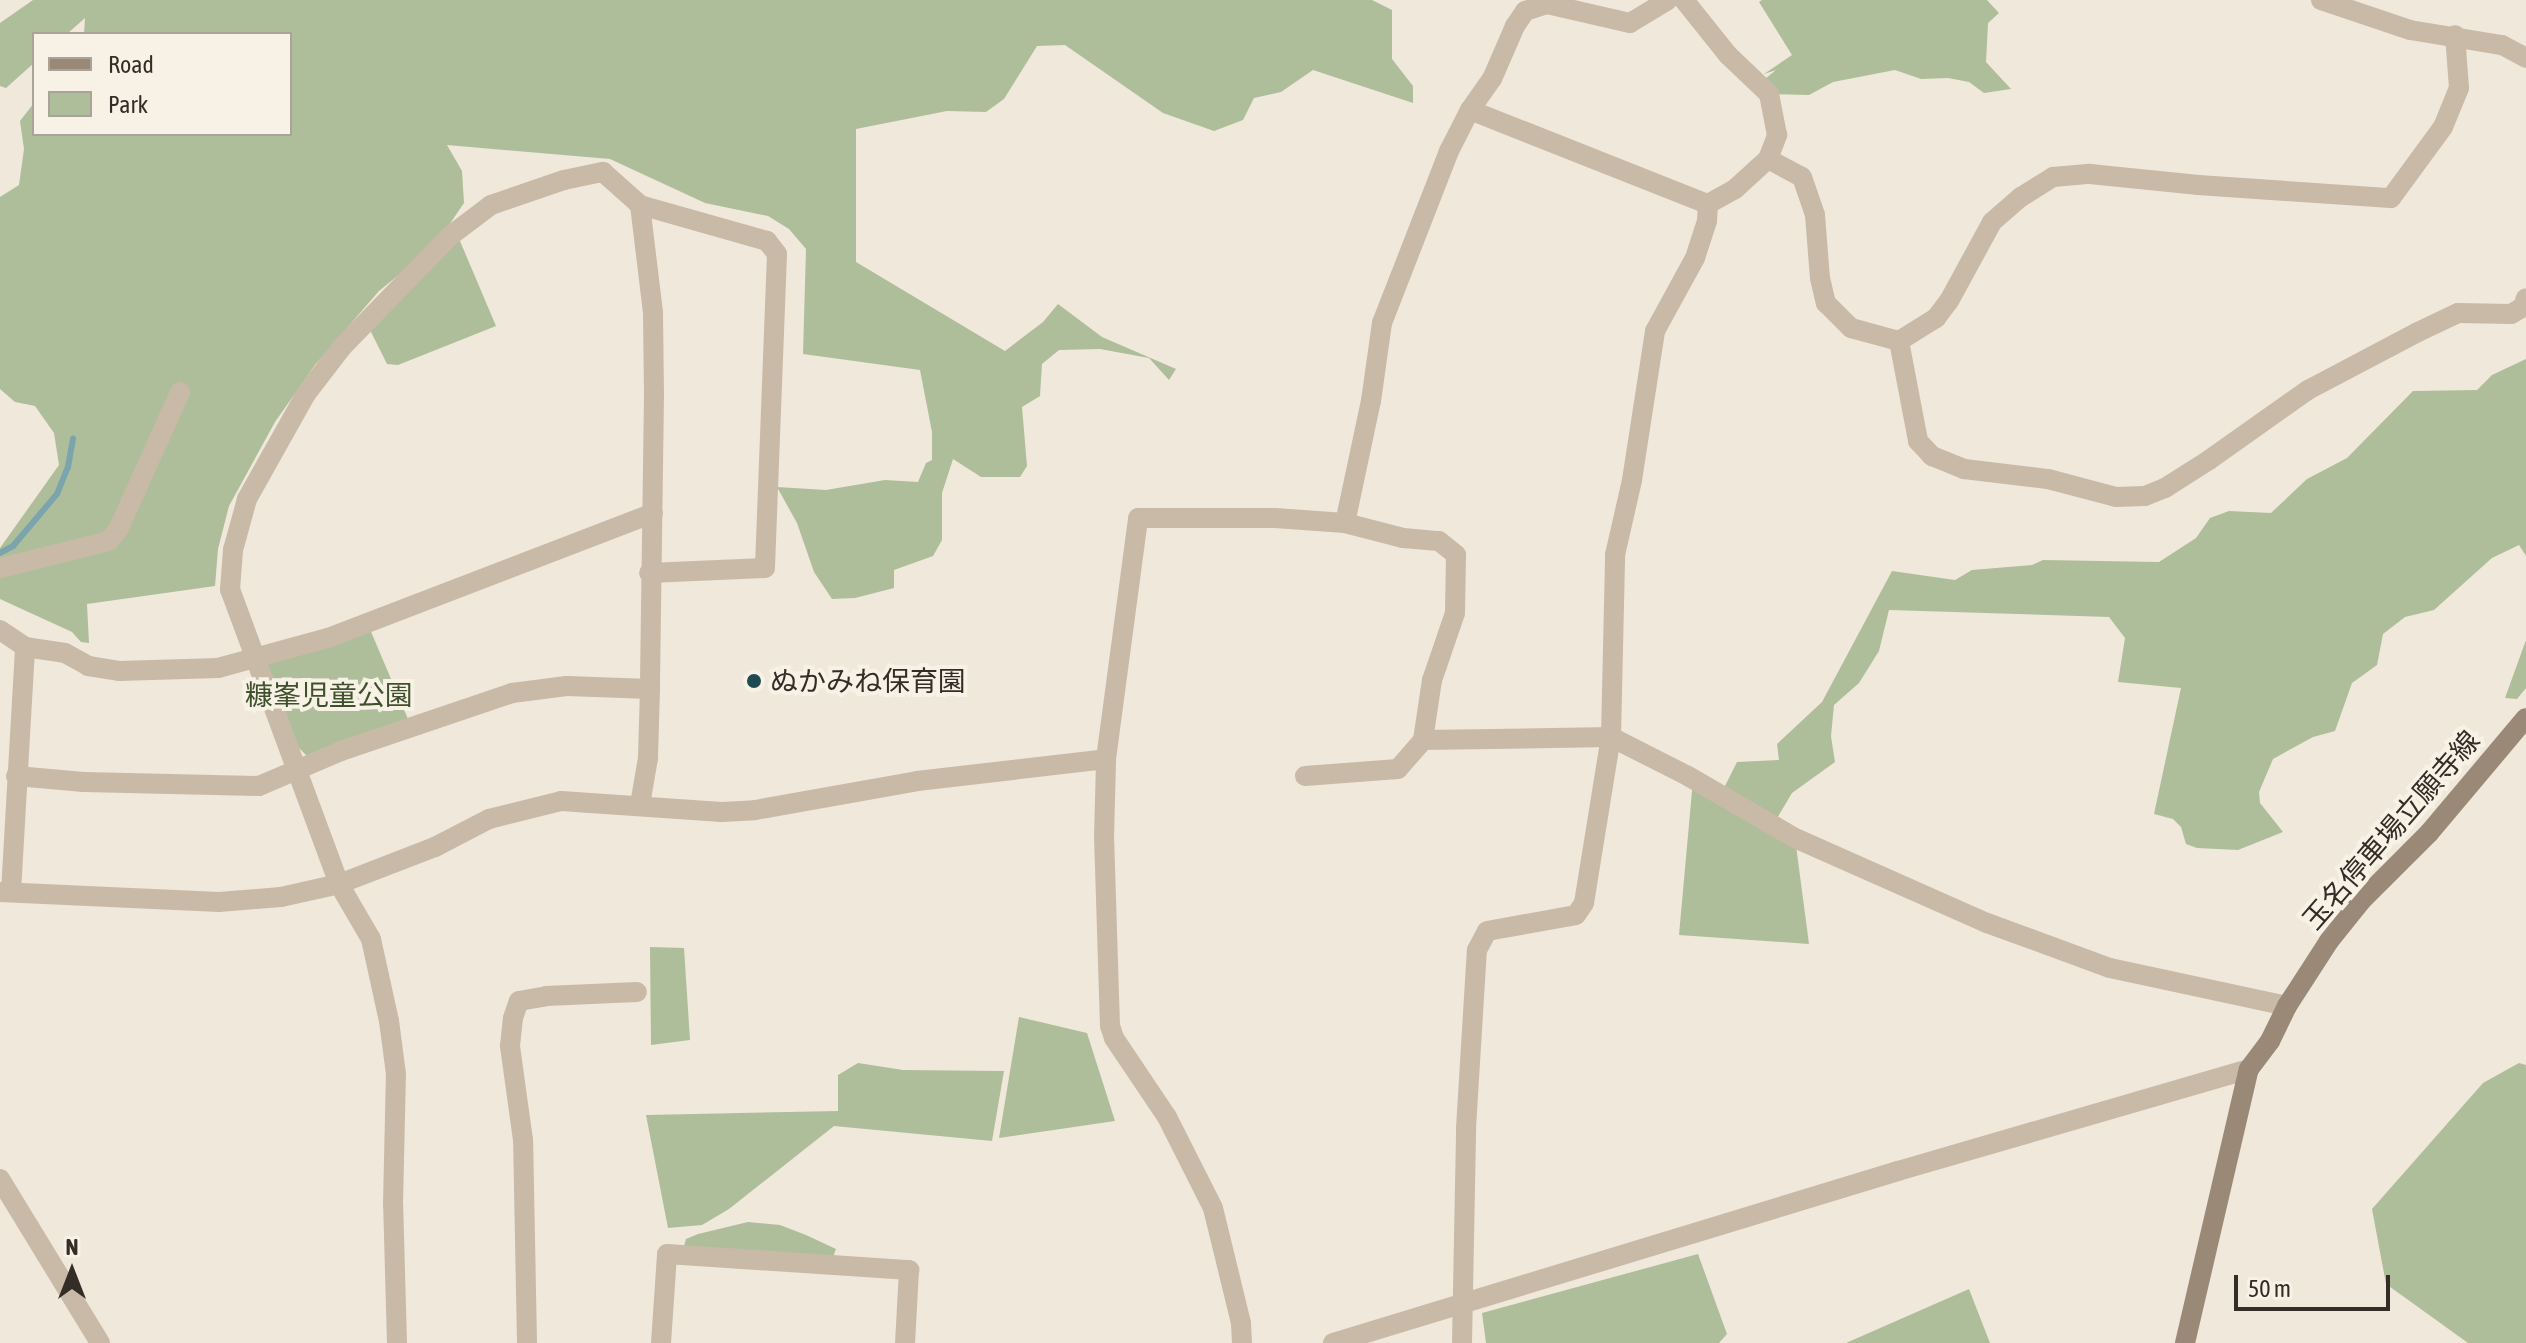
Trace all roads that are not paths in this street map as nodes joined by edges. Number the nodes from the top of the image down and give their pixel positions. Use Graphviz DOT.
graph roads {
  1 [pos="1668,0"];
  2 [pos="1684,0"];
  3 [pos="2321,0"];
  4 [pos="2455,35"];
  5 [pos="2526,58"];
  6 [pos="1470,110"];
  7 [pos="1768,159"];
  8 [pos="1708,204"];
  9 [pos="640,205"];
  10 [pos="2526,298"];
  11 [pos="1899,341"];
  12 [pos="180,392"];
  13 [pos="653,513"];
  14 [pos="1345,523"];
  15 [pos="0,568"];
  16 [pos="649,573"];
  17 [pos="0,630"];
  18 [pos="25,647"];
  19 [pos="255,661"];
  20 [pos="650,689"];
  21 [pos="2526,718"];
  22 [pos="1611,737"];
  23 [pos="1423,740"];
  24 [pos="1106,759"];
  25 [pos="298,771"];
  26 [pos="16,776"];
  27 [pos="1305,776"];
  28 [pos="640,805"];
  29 [pos="339,884"];
  30 [pos="5,892"];
  31 [pos="637,992"];
  32 [pos="2287,1006"];
  33 [pos="2249,1069"];
  34 [pos="0,1179"];
  35 [pos="1461,1303"];
  36 [pos="100,1343"];
  37 [pos="397,1343"];
  38 [pos="527,1343"];
  39 [pos="661,1343"];
  40 [pos="905,1343"];
  41 [pos="1242,1343"];
  42 [pos="1333,1343"];
  43 [pos="1462,1343"];
  44 [pos="2185,1343"];
  1 -- 6 [label="street"];
  2 -- 7 [label="street"];
  3 -- 4 [label="street"];
  4 -- 5 [label="street"];
  4 -- 11 [label="street"];
  6 -- 8 [label="street"];
  6 -- 14 [label="street"];
  7 -- 8 [label="street"];
  7 -- 11 [label="street"];
  8 -- 22 [label="street"];
  9 -- 13 [label="street"];
  9 -- 16 [label="street"];
  9 -- 19 [label="street"];
  10 -- 11 [label="street"];
  12 -- 15 [label="street"];
  13 -- 16 [label="street"];
  13 -- 19 [label="street"];
  14 -- 23 [label="street"];
  14 -- 24 [label="street"];
  16 -- 20 [label="street"];
  17 -- 18 [label="street"];
  18 -- 19 [label="street"];
  18 -- 26 [label="street"];
  19 -- 25 [label="street"];
  20 -- 25 [label="street"];
  20 -- 28 [label="street"];
  21 -- 32 [label="main road, 玉名停車場立願寺線"];
  22 -- 23 [label="street"];
  22 -- 32 [label="street"];
  22 -- 35 [label="street"];
  23 -- 27 [label="street"];
  24 -- 28 [label="street"];
  24 -- 41 [label="street"];
  25 -- 26 [label="street"];
  25 -- 29 [label="street"];
  26 -- 30 [label="street"];
  28 -- 29 [label="street"];
  29 -- 30 [label="street"];
  29 -- 37 [label="street"];
  31 -- 38 [label="street"];
  32 -- 33 [label="main road, 玉名停車場立願寺線"];
  33 -- 35 [label="street"];
  33 -- 44 [label="main road, 玉名停車場立願寺線"];
  34 -- 36 [label="street"];
  35 -- 42 [label="street"];
  35 -- 43 [label="street"];
  39 -- 40 [label="street"];
}
